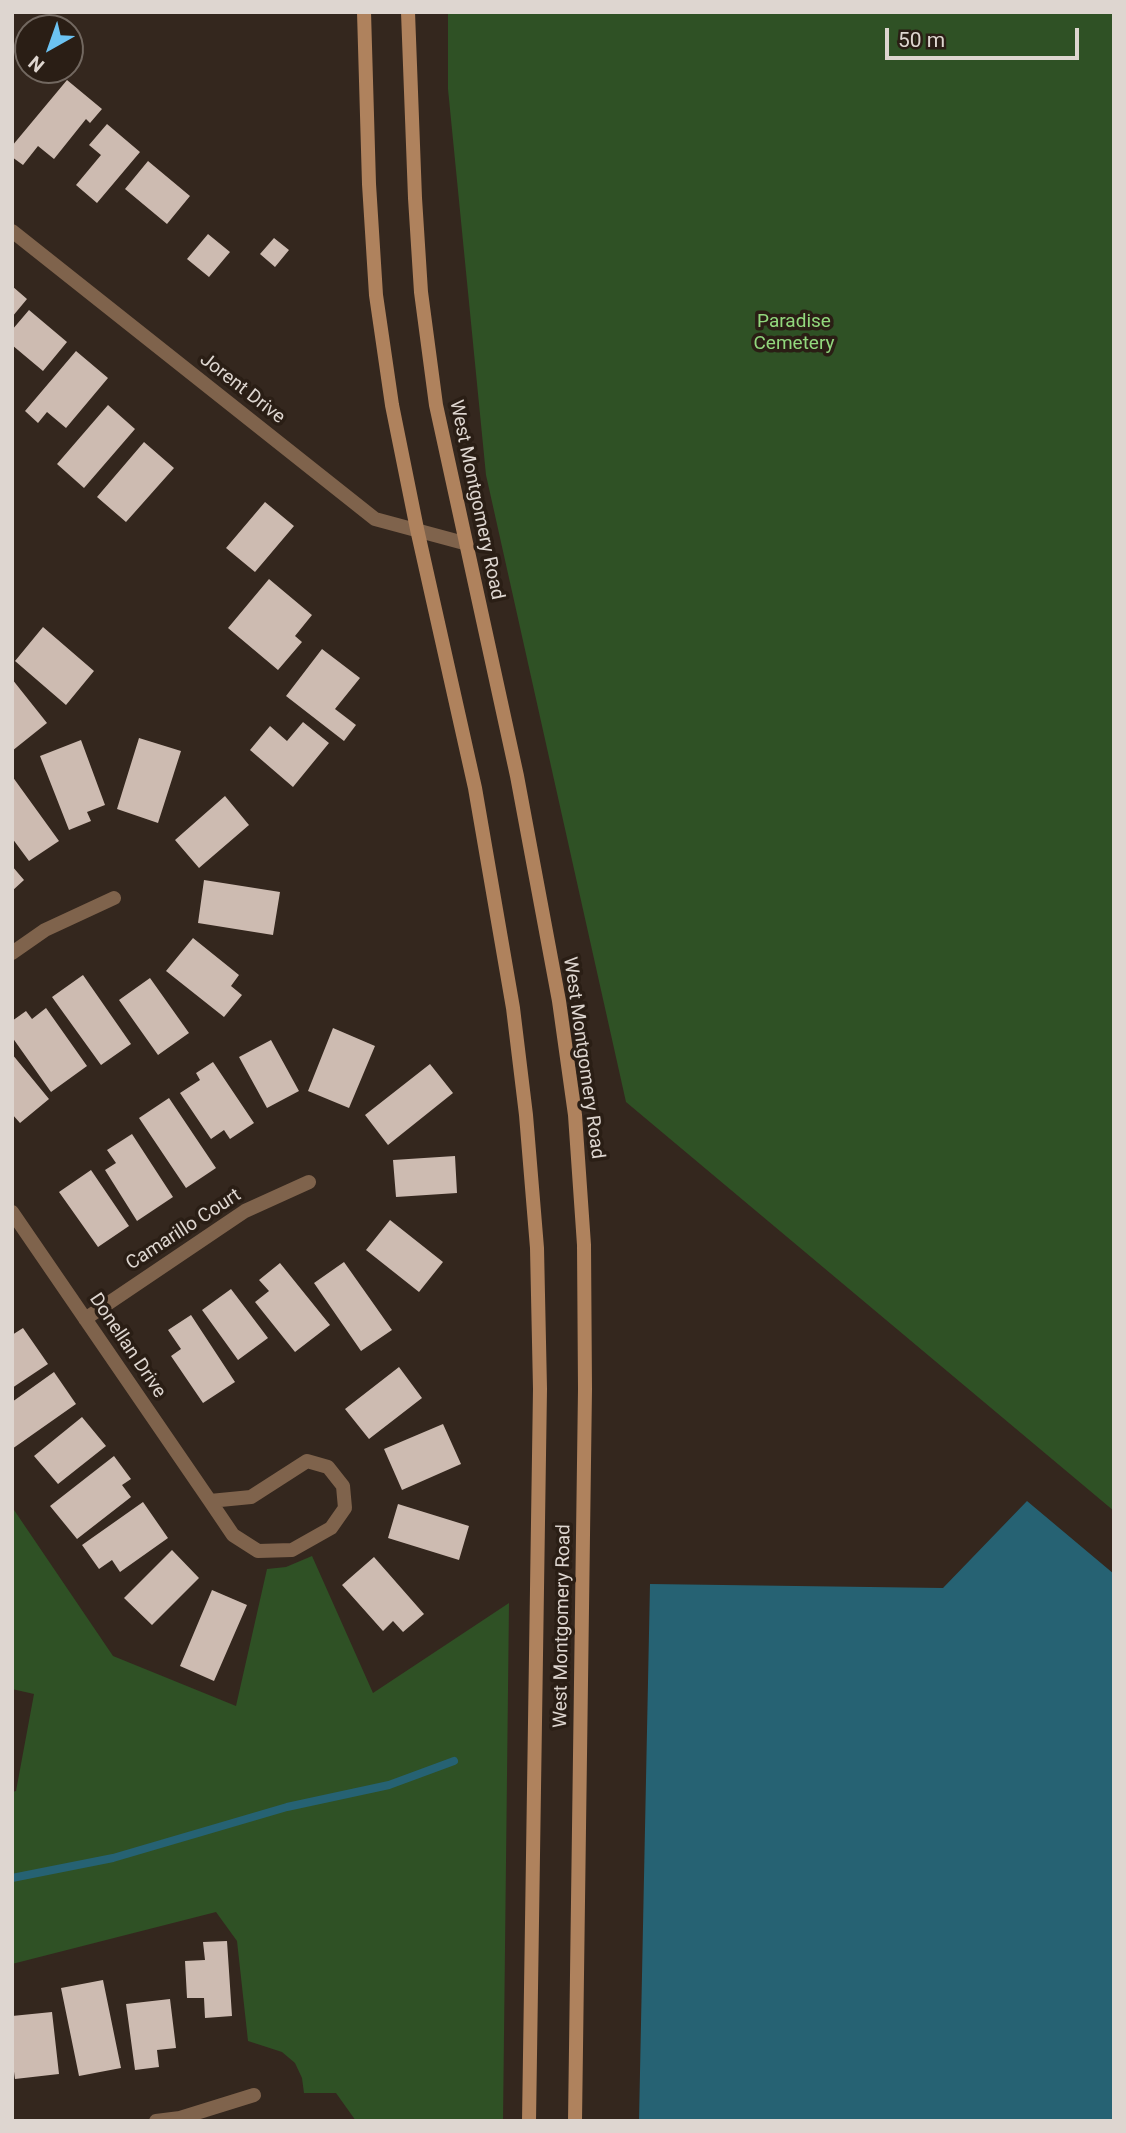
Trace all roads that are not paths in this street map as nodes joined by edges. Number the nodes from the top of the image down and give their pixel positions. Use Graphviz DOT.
graph roads {
  1 [pos="364,12"];
  2 [pos="408,12"];
  3 [pos="12,231"];
  4 [pos="416,530"];
  5 [pos="464,542"];
  6 [pos="114,898"];
  7 [pos="12,953"];
  8 [pos="309,1182"];
  9 [pos="12,1212"];
  10 [pos="85,1319"];
  11 [pos="210,1501"];
  12 [pos="254,2095"];
  13 [pos="156,2121"];
  14 [pos="529,2121"];
  15 [pos="575,2121"];
  1 -- 4 [label="main road, West Montgomery Road"];
  2 -- 5 [label="main road, West Montgomery Road"];
  3 -- 4 [label="street, Jorent Drive"];
  4 -- 5 [label="street, Jorent Drive"];
  4 -- 14 [label="main road, West Montgomery Road"];
  5 -- 15 [label="main road, West Montgomery Road"];
  6 -- 7 [label="street"];
  8 -- 10 [label="street, Camarillo Court"];
  9 -- 10 [label="street, Donellan Drive"];
  10 -- 11 [label="street, Donellan Drive"];
  11 -- 11 [label="street, Donellan Drive"];
  12 -- 13 [label="street"];
}
